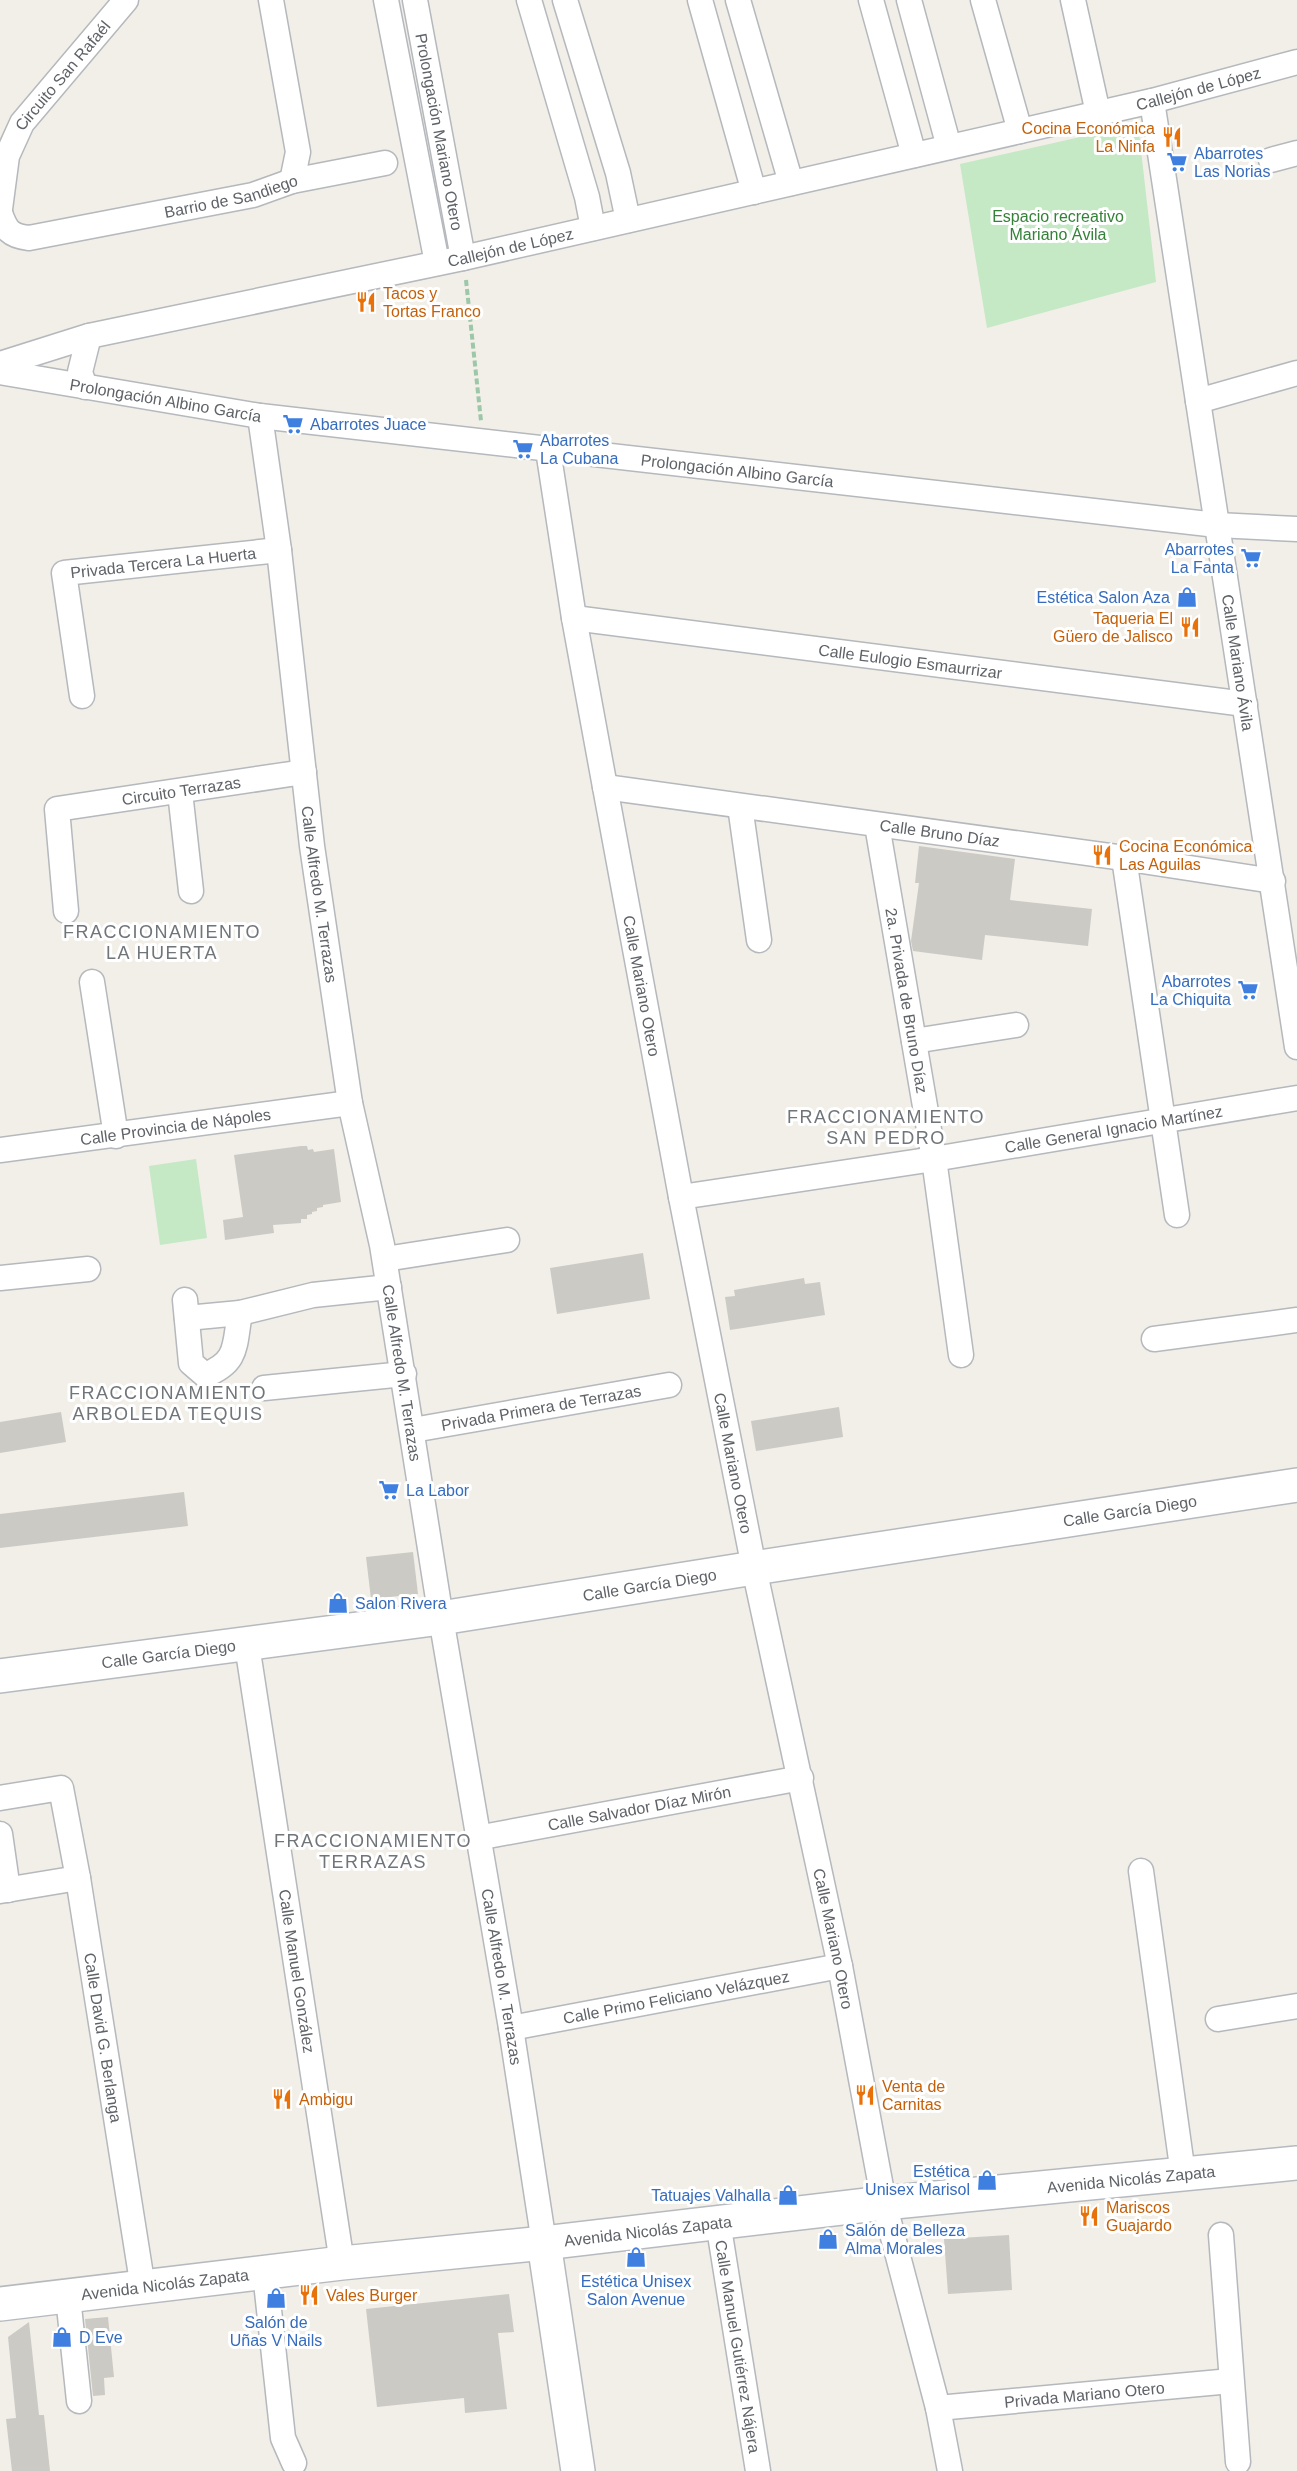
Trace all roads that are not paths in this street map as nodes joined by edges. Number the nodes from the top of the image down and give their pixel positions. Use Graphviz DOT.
graph roads {
  1 [pos="126,0"];
  2 [pos="271,0"];
  3 [pos="386,0"];
  4 [pos="415,0"];
  5 [pos="529,0"];
  6 [pos="566,0"];
  7 [pos="871,0"];
  8 [pos="909,0"];
  9 [pos="983,0"];
  10 [pos="1073,0"];
  11 [pos="739,4"];
  12 [pos="702,8"];
  13 [pos="1297,62"];
  14 [pos="586,63"];
  15 [pos="551,73"];
  16 [pos="1152,101"];
  17 [pos="1098,113"];
  18 [pos="1020,131"];
  19 [pos="949,147"];
  20 [pos="1297,153"];
  21 [pos="4,155"];
  22 [pos="914,155"];
  23 [pos="1270,160"];
  24 [pos="385,163"];
  25 [pos="292,181"];
  26 [pos="790,183"];
  27 [pos="754,192"];
  28 [pos="627,220"];
  29 [pos="2,223"];
  30 [pos="593,228"];
  31 [pos="463,258"];
  32 [pos="436,263"];
  33 [pos="89,336"];
  34 [pos="0,364"];
  35 [pos="0,372"];
  36 [pos="1297,373"];
  37 [pos="85,387"];
  38 [pos="1198,401"];
  39 [pos="260,416"];
  40 [pos="548,450"];
  41 [pos="1216,525"];
  42 [pos="1297,529"];
  43 [pos="279,550"];
  44 [pos="574,618"];
  45 [pos="82,696"];
  46 [pos="1245,704"];
  47 [pos="304,772"];
  48 [pos="605,787"];
  49 [pos="180,792"];
  50 [pos="740,806"];
  51 [pos="877,825"];
  52 [pos="1124,858"];
  53 [pos="1273,880"];
  54 [pos="191,891"];
  55 [pos="66,911"];
  56 [pos="759,940"];
  57 [pos="92,982"];
  58 [pos="1016,1025"];
  59 [pos="914,1041"];
  60 [pos="1297,1047"];
  61 [pos="1297,1098"];
  62 [pos="350,1103"];
  63 [pos="1164,1121"];
  64 [pos="116,1136"];
  65 [pos="0,1150"];
  66 [pos="934,1159"];
  67 [pos="681,1197"];
  68 [pos="1177,1215"];
  69 [pos="507,1240"];
  70 [pos="385,1258"];
  71 [pos="88,1269"];
  72 [pos="0,1278"];
  73 [pos="389,1287"];
  74 [pos="240,1313"];
  75 [pos="1297,1320"];
  76 [pos="1154,1339"];
  77 [pos="961,1355"];
  78 [pos="404,1374"];
  79 [pos="669,1385"];
  80 [pos="264,1388"];
  81 [pos="413,1430"];
  82 [pos="1297,1485"];
  83 [pos="754,1568"];
  84 [pos="441,1618"];
  85 [pos="247,1645"];
  86 [pos="0,1676"];
  87 [pos="801,1778"];
  88 [pos="0,1798"];
  89 [pos="0,1834"];
  90 [pos="477,1838"];
  91 [pos="1141,1871"];
  92 [pos="78,1878"];
  93 [pos="4,1890"];
  94 [pos="840,1966"];
  95 [pos="1297,2006"];
  96 [pos="1218,2019"];
  97 [pos="511,2028"];
  98 [pos="1297,2163"];
  99 [pos="1183,2174"];
  100 [pos="884,2203"];
  101 [pos="718,2222"];
  102 [pos="1221,2235"];
  103 [pos="544,2244"];
  104 [pos="342,2263"];
  105 [pos="265,2272"];
  106 [pos="143,2288"];
  107 [pos="69,2297"];
  108 [pos="0,2304"];
  109 [pos="1231,2381"];
  110 [pos="79,2401"];
  111 [pos="938,2408"];
  112 [pos="1238,2462"];
  113 [pos="294,2463"];
  114 [pos="578,2471"];
  115 [pos="758,2471"];
  116 [pos="950,2471"];
  1 -- 21 [label="street, Circuito San Rafaél"];
  2 -- 25 [label="street, Barrio de Sandiego"];
  3 -- 32 [label="street, Prolongación Mariano Otero"];
  4 -- 31 [label="street, Prolongación Mariano Otero"];
  5 -- 15 [label="street"];
  6 -- 14 [label="street"];
  7 -- 22 [label="street"];
  8 -- 19 [label="street"];
  9 -- 18 [label="street"];
  10 -- 17 [label="street"];
  11 -- 12 [label="street"];
  11 -- 26 [label="street"];
  12 -- 27 [label="street"];
  13 -- 16 [label="street, Callejón de López"];
  14 -- 15 [label="street"];
  14 -- 28 [label="street"];
  15 -- 30 [label="street"];
  16 -- 17 [label="street, Callejón de López"];
  16 -- 38 [label="street, Calle Mariano Ávila"];
  17 -- 18 [label="street, Callejón de López"];
  18 -- 19 [label="street, Callejón de López"];
  19 -- 22 [label="street, Callejón de López"];
  20 -- 23 [label="street"];
  21 -- 29 [label="street, Barrio de Sandiego"];
  22 -- 26 [label="street, Callejón de López"];
  24 -- 25 [label="street"];
  25 -- 29 [label="street, Barrio de Sandiego"];
  26 -- 27 [label="street, Callejón de López"];
  27 -- 28 [label="street, Callejón de López"];
  28 -- 30 [label="street, Callejón de López"];
  30 -- 31 [label="street, Callejón de López"];
  31 -- 32 [label="street, Callejón de López"];
  32 -- 33 [label="street, Callejón de López"];
  33 -- 34 [label="street, Callejón de López"];
  33 -- 37 [label="street"];
  35 -- 37 [label="street, Prolongación Albino García"];
  36 -- 38 [label="street"];
  37 -- 39 [label="street, Prolongación Albino García"];
  38 -- 41 [label="street, Calle Mariano Ávila"];
  39 -- 40 [label="street, Prolongación Albino García"];
  39 -- 43 [label="street, Calle Alfredo M. Terrazas"];
  40 -- 41 [label="street, Prolongación Albino García"];
  40 -- 44 [label="street, Calle Mariano Otero"];
  41 -- 42 [label="street, Prolongación Albino García"];
  41 -- 46 [label="street, Calle Mariano Ávila"];
  43 -- 45 [label="street, Privada Tercera La Huerta"];
  43 -- 47 [label="street, Calle Alfredo M. Terrazas"];
  44 -- 46 [label="street, Calle Eulogio Esmaurrizar"];
  44 -- 48 [label="street, Calle Mariano Otero"];
  46 -- 53 [label="street, Calle Mariano Ávila"];
  47 -- 49 [label="street, Circuito Terrazas"];
  47 -- 62 [label="street, Calle Alfredo M. Terrazas"];
  48 -- 50 [label="street, Calle Bruno Díaz"];
  48 -- 67 [label="street, Calle Mariano Otero"];
  49 -- 54 [label="street"];
  49 -- 55 [label="street, Circuito Terrazas"];
  50 -- 51 [label="street, Calle Bruno Díaz"];
  50 -- 56 [label="street"];
  51 -- 52 [label="street, Calle Bruno Díaz"];
  51 -- 59 [label="street, 2a. Privada de Bruno Díaz"];
  52 -- 53 [label="street, Calle Bruno Díaz"];
  52 -- 63 [label="street"];
  53 -- 60 [label="street, Calle Mariano Ávila"];
  57 -- 64 [label="street"];
  58 -- 59 [label="street"];
  59 -- 66 [label="street, 2a. Privada de Bruno Díaz"];
  61 -- 63 [label="street, Calle General Ignacio Martínez"];
  62 -- 64 [label="street, Calle Provincia de Nápoles"];
  62 -- 70 [label="street, Calle Alfredo M. Terrazas"];
  63 -- 66 [label="street, Calle General Ignacio Martínez"];
  63 -- 68 [label="street"];
  64 -- 65 [label="street, Calle Provincia de Nápoles"];
  66 -- 67 [label="street, Calle General Ignacio Martínez"];
  66 -- 77 [label="street, 2a. Privada de Bruno Díaz"];
  67 -- 83 [label="street, Calle Mariano Otero"];
  69 -- 70 [label="street"];
  70 -- 73 [label="street, Calle Alfredo M. Terrazas"];
  71 -- 72 [label="street"];
  73 -- 74 [label="street"];
  73 -- 78 [label="street, Calle Alfredo M. Terrazas"];
  74 -- 74 [label="street"];
  75 -- 76 [label="street"];
  78 -- 80 [label="street"];
  78 -- 81 [label="street, Calle Alfredo M. Terrazas"];
  79 -- 81 [label="street, Privada Primera de Terrazas"];
  81 -- 84 [label="street, Calle Alfredo M. Terrazas"];
  82 -- 83 [label="street, Calle García Diego"];
  83 -- 84 [label="street, Calle García Diego"];
  83 -- 87 [label="street, Calle Mariano Otero"];
  84 -- 85 [label="street, Calle García Diego"];
  84 -- 90 [label="street, Calle Alfredo M. Terrazas"];
  85 -- 86 [label="street, Calle García Diego"];
  85 -- 104 [label="street, Calle Manuel González"];
  87 -- 90 [label="street, Calle Salvador Díaz Mirón"];
  87 -- 94 [label="street, Calle Mariano Otero"];
  88 -- 92 [label="street, Calle David G. Berlanga"];
  89 -- 93 [label="street"];
  90 -- 97 [label="street, Calle Alfredo M. Terrazas"];
  91 -- 99 [label="street"];
  92 -- 93 [label="street"];
  92 -- 106 [label="street, Calle David G. Berlanga"];
  94 -- 97 [label="street, Calle Primo Feliciano Velázquez"];
  94 -- 100 [label="street, Calle Mariano Otero"];
  95 -- 96 [label="street"];
  97 -- 103 [label="street, Calle Alfredo M. Terrazas"];
  98 -- 99 [label="street, Avenida Nicolás Zapata"];
  99 -- 100 [label="street, Avenida Nicolás Zapata"];
  100 -- 101 [label="street, Avenida Nicolás Zapata"];
  100 -- 111 [label="street, Calle Mariano Otero"];
  101 -- 103 [label="street, Avenida Nicolás Zapata"];
  101 -- 115 [label="street, Calle Manuel Gutiérrez Nájera"];
  102 -- 109 [label="street"];
  103 -- 104 [label="street, Avenida Nicolás Zapata"];
  103 -- 114 [label="street, Calle Alfredo M. Terrazas"];
  104 -- 105 [label="street, Avenida Nicolás Zapata"];
  105 -- 106 [label="street, Avenida Nicolás Zapata"];
  105 -- 113 [label="street"];
  106 -- 107 [label="street, Avenida Nicolás Zapata"];
  107 -- 108 [label="street, Avenida Nicolás Zapata"];
  107 -- 110 [label="street"];
  109 -- 111 [label="street, Privada Mariano Otero"];
  109 -- 112 [label="street"];
  111 -- 116 [label="street, Calle Mariano Otero"];
}
